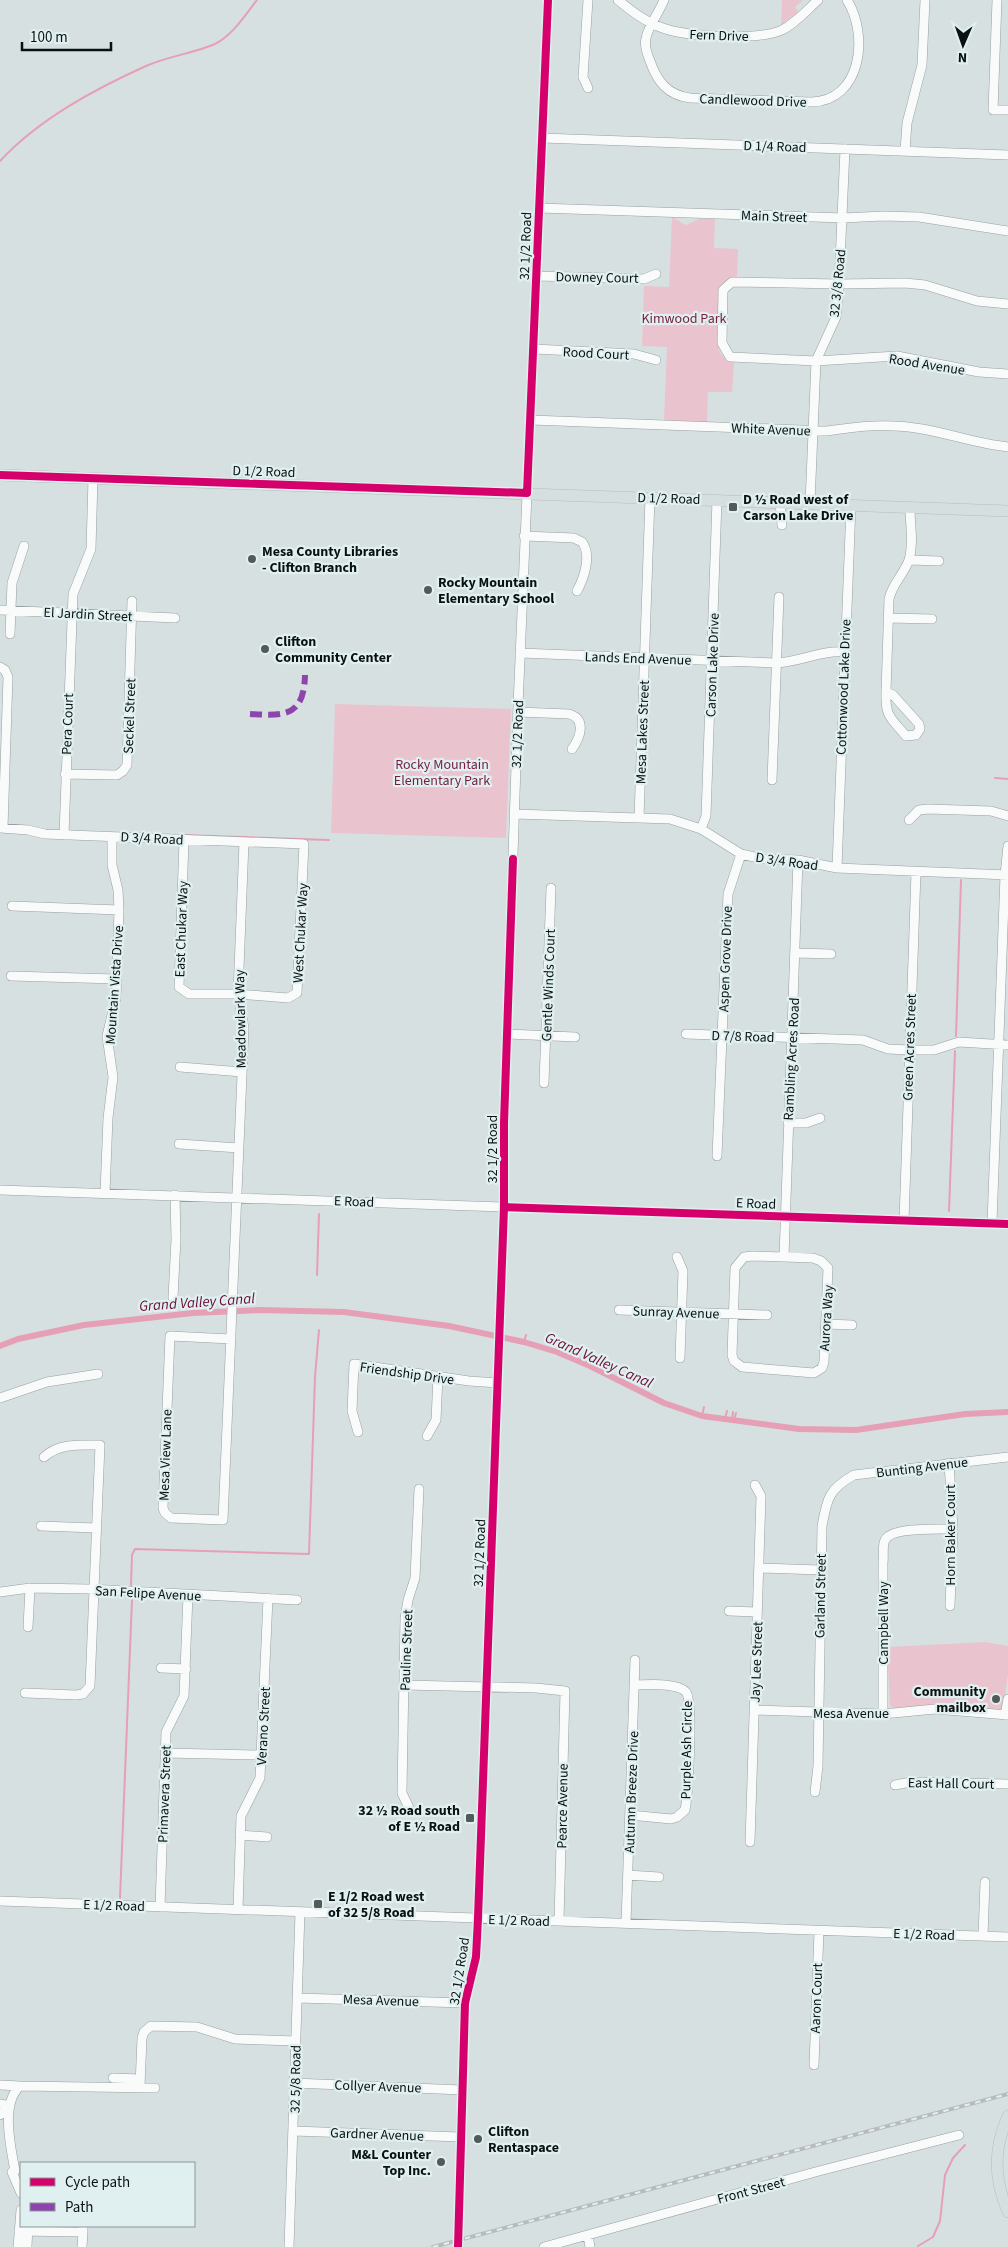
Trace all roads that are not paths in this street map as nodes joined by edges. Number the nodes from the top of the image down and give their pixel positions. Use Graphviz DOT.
graph roads {
  1 [pos="548,0"];
  2 [pos="588,0"];
  3 [pos="618,0"];
  4 [pos="664,0"];
  5 [pos="818,0"];
  6 [pos="847,0"];
  7 [pos="925,0"];
  8 [pos="997,0"];
  9 [pos="651,23"];
  10 [pos="588,88"];
  11 [pos="1008,110"];
  12 [pos="542,138"];
  13 [pos="845,149"];
  14 [pos="905,151"];
  15 [pos="1008,155"];
  16 [pos="539,208"];
  17 [pos="843,218"];
  18 [pos="1008,231"];
  19 [pos="656,274"];
  20 [pos="537,276"];
  21 [pos="839,284"];
  22 [pos="1008,304"];
  23 [pos="534,350"];
  24 [pos="656,360"];
  25 [pos="816,361"];
  26 [pos="1008,374"];
  27 [pos="531,420"];
  28 [pos="812,431"];
  29 [pos="1008,447"];
  30 [pos="0,475"];
  31 [pos="94,478"];
  32 [pos="527,493"];
  33 [pos="650,497"];
  34 [pos="717,500"];
  35 [pos="780,502"];
  36 [pos="810,504"];
  37 [pos="851,505"];
  38 [pos="913,508"];
  39 [pos="1008,511"];
  40 [pos="782,525"];
  41 [pos="524,536"];
  42 [pos="24,546"];
  43 [pos="909,560"];
  44 [pos="939,562"];
  45 [pos="577,591"];
  46 [pos="779,596"];
  47 [pos="132,601"];
  48 [pos="0,610"];
  49 [pos="11,610"];
  50 [pos="72,613"];
  51 [pos="133,616"];
  52 [pos="175,618"];
  53 [pos="888,618"];
  54 [pos="932,620"];
  55 [pos="10,634"];
  56 [pos="845,652"];
  57 [pos="520,653"];
  58 [pos="644,658"];
  59 [pos="712,660"];
  60 [pos="776,663"];
  61 [pos="0,667"];
  62 [pos="886,692"];
  63 [pos="518,712"];
  64 [pos="572,749"];
  65 [pos="66,774"];
  66 [pos="772,780"];
  67 [pos="514,814"];
  68 [pos="1008,816"];
  69 [pos="639,818"];
  70 [pos="909,820"];
  71 [pos="1,828"];
  72 [pos="701,829"];
  73 [pos="64,835"];
  74 [pos="112,837"];
  75 [pos="184,840"];
  76 [pos="244,842"];
  77 [pos="304,844"];
  78 [pos="1008,846"];
  79 [pos="741,854"];
  80 [pos="798,860"];
  81 [pos="837,868"];
  82 [pos="916,872"];
  83 [pos="1006,875"];
  84 [pos="551,888"];
  85 [pos="12,906"];
  86 [pos="119,910"];
  87 [pos="796,953"];
  88 [pos="831,954"];
  89 [pos="11,976"];
  90 [pos="116,979"];
  91 [pos="238,994"];
  92 [pos="507,1034"];
  93 [pos="686,1034"];
  94 [pos="546,1036"];
  95 [pos="723,1036"];
  96 [pos="575,1037"];
  97 [pos="792,1037"];
  98 [pos="1004,1045"];
  99 [pos="909,1050"];
  100 [pos="180,1067"];
  101 [pos="242,1072"];
  102 [pos="544,1083"];
  103 [pos="820,1118"];
  104 [pos="788,1123"];
  105 [pos="179,1144"];
  106 [pos="239,1148"];
  107 [pos="717,1156"];
  108 [pos="0,1190"];
  109 [pos="106,1193"];
  110 [pos="175,1196"];
  111 [pos="237,1197"];
  112 [pos="504,1207"];
  113 [pos="785,1216"];
  114 [pos="904,1221"];
  115 [pos="992,1223"];
  116 [pos="1008,1224"];
  117 [pos="676,1257"];
  118 [pos="784,1257"];
  119 [pos="173,1298"];
  120 [pos="233,1300"];
  121 [pos="619,1310"];
  122 [pos="682,1312"];
  123 [pos="734,1314"];
  124 [pos="768,1315"];
  125 [pos="826,1324"];
  126 [pos="852,1325"];
  127 [pos="231,1339"];
  128 [pos="680,1358"];
  129 [pos="98,1374"];
  130 [pos="438,1376"];
  131 [pos="498,1383"];
  132 [pos="0,1398"];
  133 [pos="358,1432"];
  134 [pos="428,1436"];
  135 [pos="44,1457"];
  136 [pos="1008,1457"];
  137 [pos="949,1463"];
  138 [pos="838,1484"];
  139 [pos="755,1485"];
  140 [pos="419,1489"];
  141 [pos="41,1526"];
  142 [pos="96,1528"];
  143 [pos="953,1529"];
  144 [pos="759,1568"];
  145 [pos="820,1570"];
  146 [pos="30,1588"];
  147 [pos="94,1589"];
  148 [pos="0,1592"];
  149 [pos="188,1595"];
  150 [pos="268,1598"];
  151 [pos="297,1600"];
  152 [pos="950,1606"];
  153 [pos="729,1611"];
  154 [pos="757,1612"];
  155 [pos="28,1627"];
  156 [pos="635,1660"];
  157 [pos="161,1668"];
  158 [pos="186,1669"];
  159 [pos="405,1685"];
  160 [pos="634,1685"];
  161 [pos="487,1687"];
  162 [pos="25,1693"];
  163 [pos="1008,1699"];
  164 [pos="754,1710"];
  165 [pos="819,1713"];
  166 [pos="883,1714"];
  167 [pos="1007,1715"];
  168 [pos="165,1753"];
  169 [pos="262,1755"];
  170 [pos="1008,1784"];
  171 [pos="895,1785"];
  172 [pos="815,1792"];
  173 [pos="410,1810"];
  174 [pos="630,1815"];
  175 [pos="240,1835"];
  176 [pos="267,1837"];
  177 [pos="750,1842"];
  178 [pos="628,1875"];
  179 [pos="659,1877"];
  180 [pos="985,1882"];
  181 [pos="0,1901"];
  182 [pos="160,1907"];
  183 [pos="238,1909"];
  184 [pos="300,1912"];
  185 [pos="478,1918"];
  186 [pos="559,1921"];
  187 [pos="626,1923"];
  188 [pos="819,1931"];
  189 [pos="983,1936"];
  190 [pos="1008,1937"];
  191 [pos="297,1998"];
  192 [pos="465,2003"];
  193 [pos="296,2041"];
  194 [pos="814,2065"];
  195 [pos="113,2078"];
  196 [pos="294,2083"];
  197 [pos="0,2085"];
  198 [pos="16,2087"];
  199 [pos="155,2088"];
  200 [pos="462,2090"];
  201 [pos="0,2104"];
  202 [pos="10,2106"];
  203 [pos="0,2115"];
  204 [pos="1008,2116"];
  205 [pos="294,2131"];
  206 [pos="959,2135"];
  207 [pos="460,2137"];
  208 [pos="20,2190"];
  209 [pos="1008,2212"];
  210 [pos="25,2229"];
  211 [pos="83,2229"];
  212 [pos="588,2235"];
  213 [pos="18,2247"];
  214 [pos="27,2247"];
  215 [pos="82,2247"];
  216 [pos="289,2247"];
  217 [pos="458,2247"];
  218 [pos="544,2247"];
  219 [pos="590,2247"];
  1 -- 12 [label="street, 32 1/2 Road"];
  2 -- 10 [label="street"];
  3 -- 9 [label="street, Fern Drive"];
  4 -- 9 [label="street, Candlewood Drive"];
  5 -- 9 [label="street, Fern Drive"];
  6 -- 9 [label="street, Candlewood Drive"];
  7 -- 14 [label="street"];
  8 -- 11 [label="street"];
  12 -- 13 [label="street, D 1/4 Road"];
  12 -- 16 [label="street, 32 1/2 Road"];
  13 -- 14 [label="street, D 1/4 Road"];
  13 -- 17 [label="street, 32 3/8 Road"];
  14 -- 15 [label="street, D 1/4 Road"];
  16 -- 17 [label="street, Main Street"];
  16 -- 20 [label="street, 32 1/2 Road"];
  17 -- 18 [label="street, Main Street"];
  17 -- 21 [label="street, 32 3/8 Road"];
  19 -- 20 [label="street, Downey Court"];
  20 -- 23 [label="street, 32 1/2 Road"];
  21 -- 22 [label="street"];
  21 -- 25 [label="street, 32 3/8 Road"];
  21 -- 25 [label="street, Rood Avenue"];
  23 -- 24 [label="street, Rood Court"];
  23 -- 27 [label="street, 32 1/2 Road"];
  25 -- 26 [label="street, Rood Avenue"];
  25 -- 28 [label="street, 32 3/8 Road"];
  27 -- 28 [label="street, White Avenue"];
  27 -- 32 [label="street, 32 1/2 Road"];
  28 -- 29 [label="street, White Avenue"];
  28 -- 36 [label="street, 32 3/8 Road"];
  30 -- 31 [label="main road, D 1/2 Road"];
  31 -- 32 [label="main road, D 1/2 Road"];
  31 -- 50 [label="street, Pera Court"];
  32 -- 33 [label="main road, D 1/2 Road"];
  32 -- 41 [label="street, 32 1/2 Road"];
  33 -- 34 [label="main road, D 1/2 Road"];
  33 -- 58 [label="street, Mesa Lakes Street"];
  34 -- 35 [label="main road, D 1/2 Road"];
  34 -- 59 [label="street, Carson Lake Drive"];
  35 -- 36 [label="main road, D 1/2 Road"];
  35 -- 40 [label="street"];
  36 -- 37 [label="main road, D 1/2 Road"];
  37 -- 38 [label="main road, D 1/2 Road"];
  37 -- 56 [label="street, Cottonwood Lake Drive"];
  38 -- 39 [label="main road, D 1/2 Road"];
  38 -- 43 [label="street"];
  41 -- 45 [label="street"];
  41 -- 57 [label="street, 32 1/2 Road"];
  42 -- 49 [label="street"];
  43 -- 44 [label="street"];
  43 -- 53 [label="street"];
  46 -- 60 [label="street"];
  47 -- 51 [label="street, Seckel Street"];
  48 -- 49 [label="street, El Jardin Street"];
  49 -- 50 [label="street, El Jardin Street"];
  49 -- 55 [label="street"];
  50 -- 51 [label="street, El Jardin Street"];
  50 -- 65 [label="street, Pera Court"];
  51 -- 52 [label="street, El Jardin Street"];
  51 -- 65 [label="street, Seckel Street"];
  53 -- 54 [label="street"];
  53 -- 62 [label="street"];
  56 -- 60 [label="street, Lands End Avenue"];
  56 -- 81 [label="street, Cottonwood Lake Drive"];
  57 -- 58 [label="street, Lands End Avenue"];
  57 -- 63 [label="street, 32 1/2 Road"];
  58 -- 59 [label="street, Lands End Avenue"];
  58 -- 69 [label="street, Mesa Lakes Street"];
  59 -- 60 [label="street, Lands End Avenue"];
  59 -- 72 [label="street, Carson Lake Drive"];
  60 -- 66 [label="street"];
  61 -- 71 [label="street"];
  62 -- 62 [label="street"];
  63 -- 64 [label="street"];
  63 -- 67 [label="street, 32 1/2 Road"];
  65 -- 73 [label="street, Pera Court"];
  67 -- 69 [label="street, D 3/4 Road"];
  67 -- 92 [label="street, 32 1/2 Road"];
  68 -- 70 [label="street"];
  69 -- 72 [label="street, D 3/4 Road"];
  71 -- 73 [label="street, D 3/4 Road"];
  72 -- 79 [label="street, D 3/4 Road"];
  73 -- 74 [label="street, D 3/4 Road"];
  74 -- 75 [label="street, D 3/4 Road"];
  74 -- 86 [label="street, Mountain Vista Drive"];
  75 -- 76 [label="street, D 3/4 Road"];
  75 -- 91 [label="street, East Chukar Way"];
  76 -- 77 [label="street, D 3/4 Road"];
  76 -- 91 [label="street, Meadowlark Way"];
  77 -- 91 [label="street, West Chukar Way"];
  78 -- 83 [label="street"];
  79 -- 80 [label="street, D 3/4 Road"];
  79 -- 95 [label="street, Aspen Grove Drive"];
  80 -- 81 [label="street, D 3/4 Road"];
  80 -- 87 [label="street, Rambling Acres Road"];
  81 -- 82 [label="street, D 3/4 Road"];
  82 -- 83 [label="street, D 3/4 Road"];
  82 -- 99 [label="street, Green Acres Street"];
  83 -- 98 [label="street"];
  84 -- 94 [label="street, Gentle Winds Court"];
  85 -- 86 [label="street"];
  86 -- 90 [label="street, Mountain Vista Drive"];
  87 -- 88 [label="street"];
  87 -- 97 [label="street, Rambling Acres Road"];
  89 -- 90 [label="street"];
  90 -- 109 [label="street, Mountain Vista Drive"];
  91 -- 101 [label="street, Meadowlark Way"];
  92 -- 94 [label="street"];
  92 -- 112 [label="street, 32 1/2 Road"];
  93 -- 95 [label="street, D 7/8 Road"];
  94 -- 96 [label="street"];
  94 -- 102 [label="street, Gentle Winds Court"];
  95 -- 97 [label="street, D 7/8 Road"];
  95 -- 107 [label="street, Aspen Grove Drive"];
  97 -- 99 [label="street, D 7/8 Road"];
  97 -- 104 [label="street, Rambling Acres Road"];
  98 -- 99 [label="street, D 7/8 Road"];
  98 -- 115 [label="street"];
  99 -- 114 [label="street, Green Acres Street"];
  100 -- 101 [label="street"];
  101 -- 106 [label="street, Meadowlark Way"];
  103 -- 104 [label="street"];
  104 -- 113 [label="street, Rambling Acres Road"];
  105 -- 106 [label="street"];
  106 -- 111 [label="street, Meadowlark Way"];
  108 -- 109 [label="street, E Road"];
  109 -- 110 [label="street, E Road"];
  110 -- 111 [label="street, E Road"];
  110 -- 119 [label="street"];
  111 -- 112 [label="street, E Road"];
  111 -- 120 [label="street, Meadowlark Way"];
  112 -- 113 [label="street, E Road"];
  112 -- 131 [label="street, 32 1/2 Road"];
  113 -- 114 [label="street, E Road"];
  113 -- 118 [label="street, Rambling Acres Road"];
  114 -- 115 [label="street, E Road"];
  115 -- 116 [label="street, E Road"];
  117 -- 122 [label="street"];
  118 -- 123 [label="street"];
  118 -- 125 [label="street, Aurora Way"];
  120 -- 127 [label="street, Mesa View Lane"];
  121 -- 122 [label="street, Sunray Avenue"];
  122 -- 123 [label="street, Sunray Avenue"];
  122 -- 128 [label="street"];
  123 -- 124 [label="street, Sunray Avenue"];
  123 -- 125 [label="street, Aurora Way"];
  125 -- 126 [label="street"];
  127 -- 127 [label="street, Mesa View Lane"];
  129 -- 132 [label="street"];
  130 -- 131 [label="street, Friendship Drive"];
  130 -- 133 [label="street, Friendship Drive"];
  130 -- 134 [label="street"];
  131 -- 161 [label="street, 32 1/2 Road"];
  135 -- 142 [label="street"];
  136 -- 137 [label="street, Bunting Avenue"];
  137 -- 138 [label="street, Bunting Avenue"];
  137 -- 143 [label="street, Horn Baker Court"];
  138 -- 145 [label="street, Garland Street"];
  139 -- 144 [label="street, Jay Lee Street"];
  140 -- 159 [label="street, Pauline Street"];
  141 -- 142 [label="street"];
  142 -- 147 [label="street"];
  143 -- 152 [label="street, Horn Baker Court"];
  143 -- 166 [label="street, Campbell Way"];
  144 -- 145 [label="street"];
  144 -- 154 [label="street, Jay Lee Street"];
  145 -- 165 [label="street, Garland Street"];
  146 -- 147 [label="street, San Felipe Avenue"];
  146 -- 148 [label="street, San Felipe Avenue"];
  146 -- 155 [label="street"];
  147 -- 149 [label="street, San Felipe Avenue"];
  147 -- 162 [label="street"];
  149 -- 150 [label="street, San Felipe Avenue"];
  149 -- 158 [label="street, Primavera Street"];
  150 -- 151 [label="street, San Felipe Avenue"];
  150 -- 169 [label="street, Verano Street"];
  153 -- 154 [label="street"];
  154 -- 164 [label="street, Jay Lee Street"];
  156 -- 160 [label="street, Autumn Breeze Drive"];
  157 -- 158 [label="street"];
  158 -- 168 [label="street, Primavera Street"];
  159 -- 161 [label="street"];
  159 -- 173 [label="street, Pauline Street"];
  160 -- 174 [label="street, Autumn Breeze Drive"];
  160 -- 174 [label="street, Purple Ash Circle"];
  161 -- 185 [label="street, 32 1/2 Road"];
  161 -- 186 [label="street, Pearce Avenue"];
  163 -- 167 [label="street"];
  164 -- 165 [label="street, Mesa Avenue"];
  164 -- 177 [label="street, Jay Lee Street"];
  165 -- 166 [label="street, Mesa Avenue"];
  165 -- 172 [label="street, Garland Street"];
  166 -- 167 [label="street, Mesa Avenue"];
  168 -- 169 [label="street"];
  168 -- 182 [label="street, Primavera Street"];
  169 -- 175 [label="street, Verano Street"];
  170 -- 171 [label="street, East Hall Court"];
  174 -- 178 [label="street, Autumn Breeze Drive"];
  175 -- 176 [label="street"];
  175 -- 183 [label="street, Verano Street"];
  178 -- 179 [label="street"];
  178 -- 187 [label="street, Autumn Breeze Drive"];
  180 -- 189 [label="street"];
  181 -- 182 [label="street, E 1/2 Road"];
  182 -- 183 [label="street, E 1/2 Road"];
  183 -- 184 [label="street, E 1/2 Road"];
  184 -- 185 [label="street, E 1/2 Road"];
  184 -- 191 [label="street, 32 5/8 Road"];
  185 -- 186 [label="street, E 1/2 Road"];
  185 -- 192 [label="street, 32 1/2 Road"];
  186 -- 187 [label="street, E 1/2 Road"];
  187 -- 188 [label="street, E 1/2 Road"];
  188 -- 189 [label="street, E 1/2 Road"];
  188 -- 194 [label="street, Aaron Court"];
  189 -- 190 [label="street, E 1/2 Road"];
  191 -- 192 [label="street, Mesa Avenue"];
  191 -- 193 [label="street, 32 5/8 Road"];
  192 -- 200 [label="street, 32 1/2 Road"];
  193 -- 195 [label="street"];
  193 -- 196 [label="street, 32 5/8 Road"];
  196 -- 200 [label="street, Collyer Avenue"];
  196 -- 205 [label="street, 32 5/8 Road"];
  197 -- 198 [label="street"];
  198 -- 199 [label="street"];
  198 -- 202 [label="street"];
  200 -- 207 [label="street, 32 1/2 Road"];
  201 -- 202 [label="street"];
  202 -- 203 [label="street"];
  202 -- 208 [label="street"];
  204 -- 209 [label="main road"];
  205 -- 207 [label="street, Gardner Avenue"];
  205 -- 216 [label="street, 32 5/8 Road"];
  206 -- 212 [label="street, Front Street"];
  207 -- 217 [label="street, 32 1/2 Road"];
  210 -- 211 [label="street"];
  210 -- 213 [label="street"];
  210 -- 214 [label="street"];
  211 -- 215 [label="street"];
  212 -- 218 [label="street, Front Street"];
  212 -- 219 [label="street"];
}
